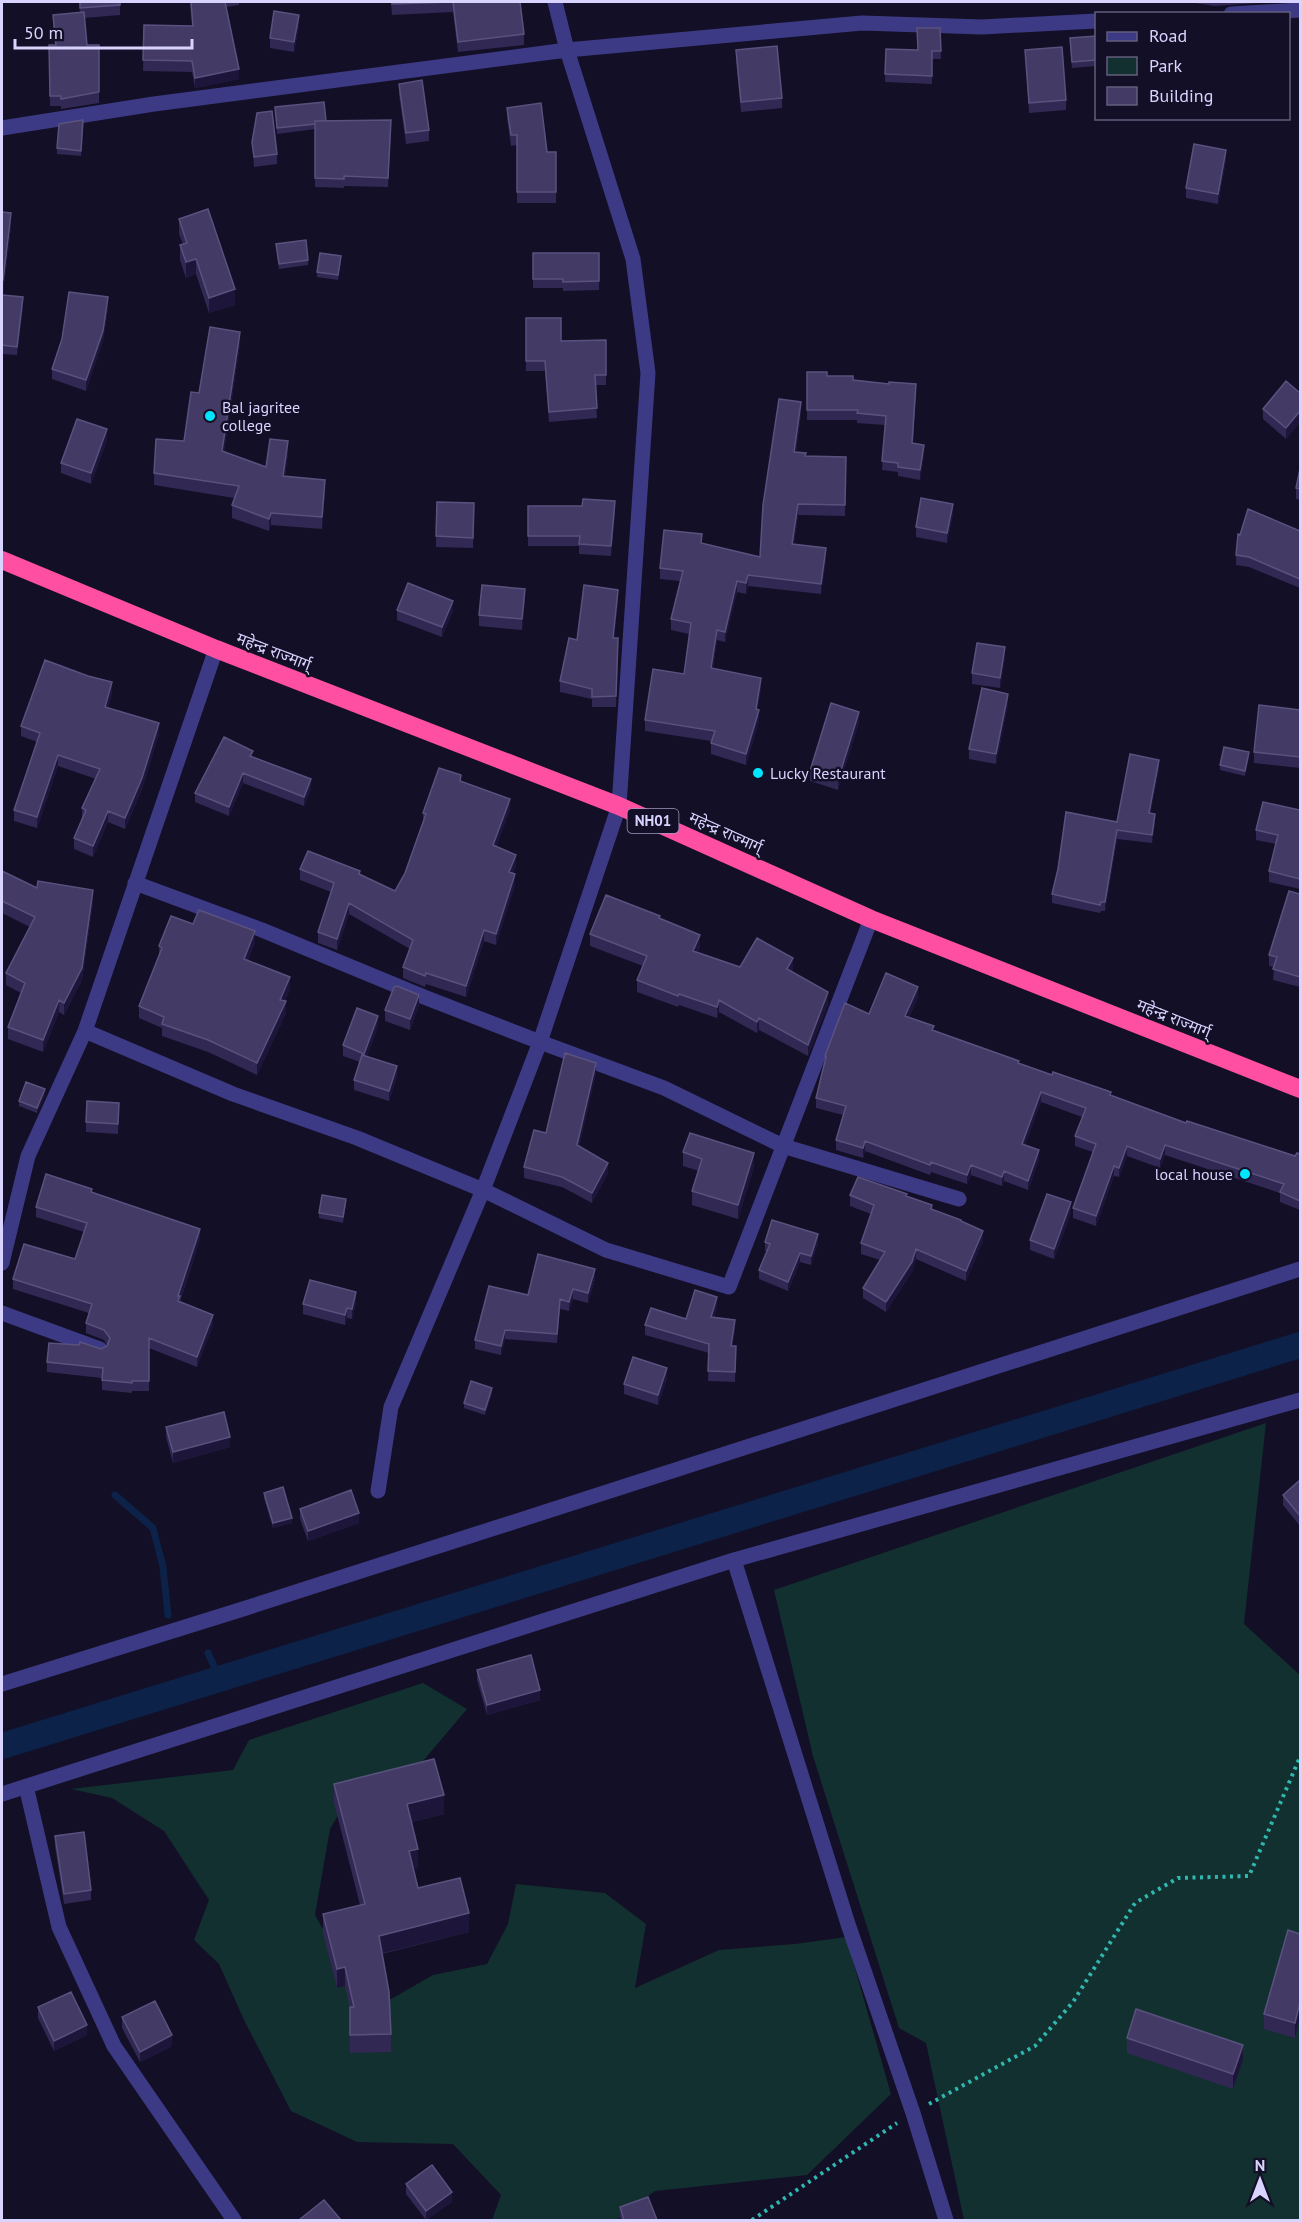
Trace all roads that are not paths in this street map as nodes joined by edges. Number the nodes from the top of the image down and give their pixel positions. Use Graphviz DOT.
graph roads {
  1 [pos="555,2"];
  2 [pos="1300,10"];
  3 [pos="1266,12"];
  4 [pos="1095,21"];
  5 [pos="567,50"];
  6 [pos="2,128"];
  7 [pos="2,560"];
  8 [pos="216,649"];
  9 [pos="620,806"];
  10 [pos="135,883"];
  11 [pos="871,919"];
  12 [pos="85,1031"];
  13 [pos="540,1042"];
  14 [pos="1300,1089"];
  15 [pos="783,1146"];
  16 [pos="483,1190"];
  17 [pos="959,1198"];
  18 [pos="2,1263"];
  19 [pos="1300,1269"];
  20 [pos="2,1313"];
  21 [pos="100,1349"];
  22 [pos="1300,1400"];
  23 [pos="378,1491"];
  24 [pos="734,1560"];
  25 [pos="2,1684"];
  26 [pos="26,1786"];
  27 [pos="2,1794"];
  28 [pos="234,2220"];
  29 [pos="946,2220"];
  1 -- 5 [label="street"];
  2 -- 3 [label="street"];
  4 -- 5 [label="street"];
  5 -- 6 [label="street"];
  5 -- 9 [label="street"];
  7 -- 8 [label="highway, महेन्द्र राज्मार्ग् / NH01"];
  8 -- 9 [label="highway, महेन्द्र राज्मार्ग् / NH01"];
  8 -- 10 [label="street"];
  9 -- 11 [label="highway, महेन्द्र राज्मार्ग् / NH01"];
  9 -- 13 [label="street"];
  10 -- 12 [label="street"];
  10 -- 13 [label="street"];
  11 -- 14 [label="highway, महेन्द्र राज्मार्ग् / NH01"];
  11 -- 15 [label="street"];
  12 -- 16 [label="street"];
  12 -- 18 [label="street"];
  13 -- 15 [label="street"];
  13 -- 16 [label="street"];
  15 -- 16 [label="street"];
  15 -- 17 [label="street"];
  16 -- 23 [label="street"];
  19 -- 25 [label="street"];
  20 -- 21 [label="street"];
  22 -- 24 [label="street"];
  24 -- 26 [label="street"];
  24 -- 29 [label="street"];
  26 -- 27 [label="street"];
  26 -- 28 [label="street"];
}
